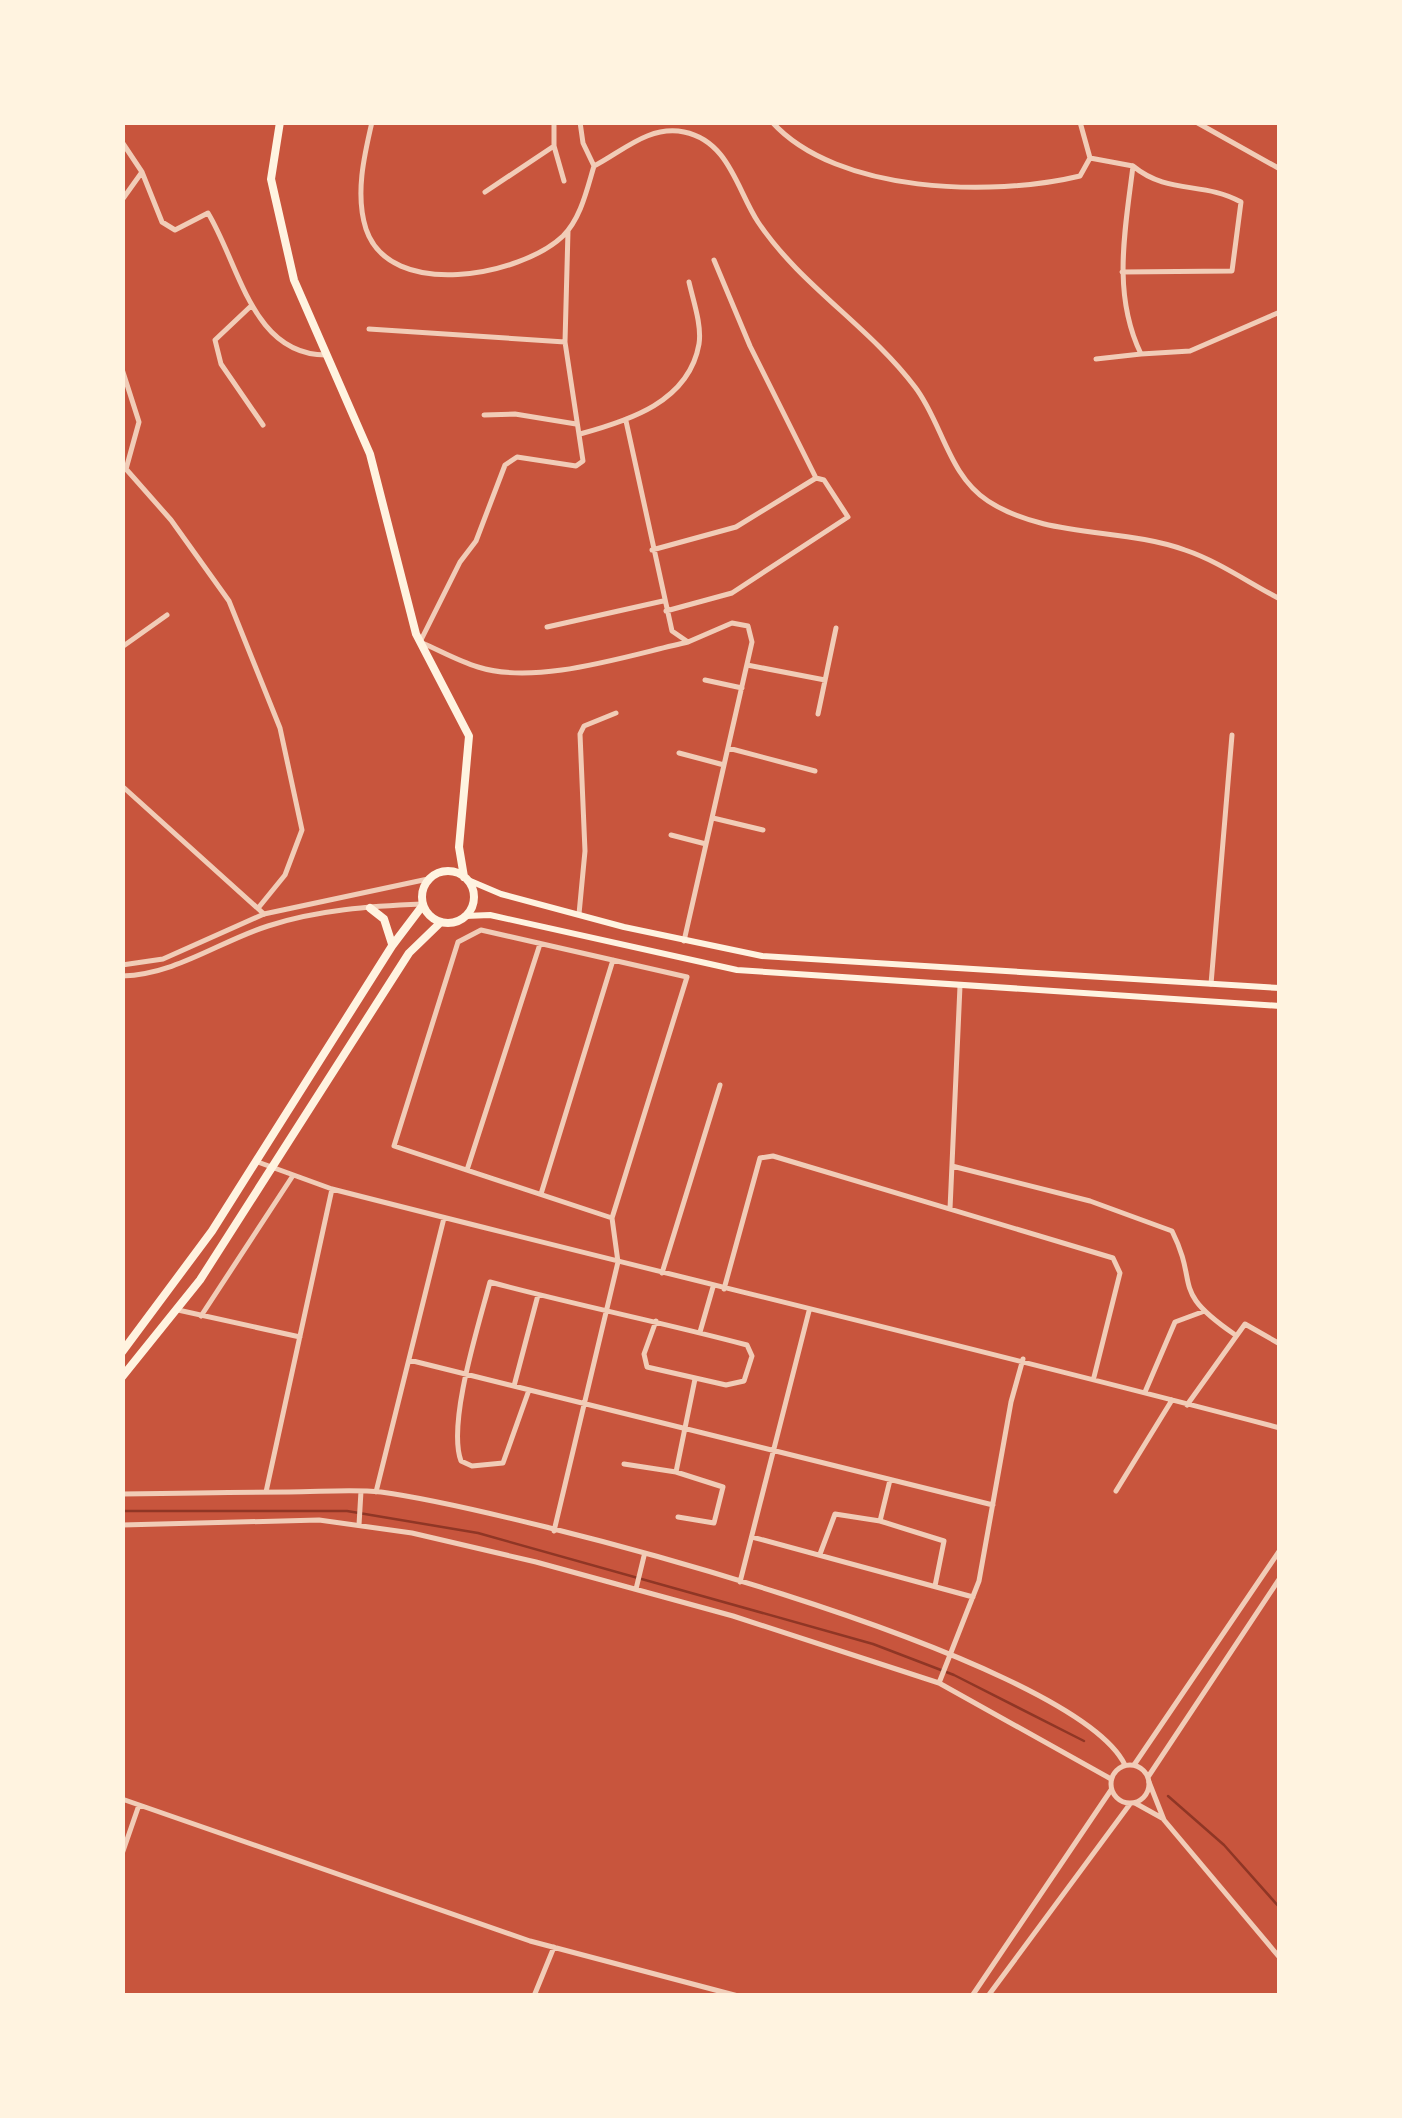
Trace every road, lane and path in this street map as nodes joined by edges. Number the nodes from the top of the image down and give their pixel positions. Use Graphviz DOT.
graph roads {
  1 [pos="280,122"];
  2 [pos="372,122"];
  3 [pos="554,122"];
  4 [pos="580,122"];
  5 [pos="772,122"];
  6 [pos="1080,122"];
  7 [pos="1196,122"];
  8 [pos="122,142"];
  9 [pos="554,146"];
  10 [pos="1090,158"];
  11 [pos="594,166"];
  12 [pos="1133,166"];
  13 [pos="1280,170"];
  14 [pos="142,172"];
  15 [pos="564,182"];
  16 [pos="485,192"];
  17 [pos="122,200"];
  18 [pos="568,228"];
  19 [pos="714,260"];
  20 [pos="1122,272"];
  21 [pos="688,282"];
  22 [pos="251,306"];
  23 [pos="1280,312"];
  24 [pos="369,329"];
  25 [pos="565,342"];
  26 [pos="1141,354"];
  27 [pos="326,355"];
  28 [pos="1096,359"];
  29 [pos="122,369"];
  30 [pos="484,416"];
  31 [pos="626,421"];
  32 [pos="576,424"];
  33 [pos="263,426"];
  34 [pos="579,434"];
  35 [pos="816,478"];
  36 [pos="652,550"];
  37 [pos="1280,599"];
  38 [pos="663,602"];
  39 [pos="666,611"];
  40 [pos="166,615"];
  41 [pos="546,627"];
  42 [pos="836,628"];
  43 [pos="420,642"];
  44 [pos="688,642"];
  45 [pos="122,648"];
  46 [pos="747,665"];
  47 [pos="705,680"];
  48 [pos="825,680"];
  49 [pos="742,688"];
  50 [pos="616,713"];
  51 [pos="818,714"];
  52 [pos="1232,736"];
  53 [pos="728,748"];
  54 [pos="679,753"];
  55 [pos="724,765"];
  56 [pos="815,771"];
  57 [pos="122,786"];
  58 [pos="712,818"];
  59 [pos="764,830"];
  60 [pos="671,835"];
  61 [pos="706,844"];
  62 [pos="459,848"];
  63 [pos="443,871"];
  64 [pos="466,878"];
  65 [pos="428,879"];
  66 [pos="423,905"];
  67 [pos="259,907"];
  68 [pos="370,908"];
  69 [pos="264,914"];
  70 [pos="579,914"];
  71 [pos="465,916"];
  72 [pos="440,922"];
  73 [pos="684,940"];
  74 [pos="540,944"];
  75 [pos="392,946"];
  76 [pos="613,960"];
  77 [pos="692,960"];
  78 [pos="122,965"];
  79 [pos="122,976"];
  80 [pos="686,977"];
  81 [pos="1211,984"];
  82 [pos="960,986"];
  83 [pos="1280,988"];
  84 [pos="1280,1006"];
  85 [pos="720,1085"];
  86 [pos="255,1161"];
  87 [pos="952,1166"];
  88 [pos="271,1169"];
  89 [pos="466,1170"];
  90 [pos="292,1177"];
  91 [pos="332,1189"];
  92 [pos="542,1194"];
  93 [pos="950,1209"];
  94 [pos="444,1218"];
  95 [pos="612,1218"];
  96 [pos="618,1262"];
  97 [pos="662,1274"];
  98 [pos="713,1286"];
  99 [pos="724,1289"];
  100 [pos="538,1295"];
  101 [pos="607,1308"];
  102 [pos="178,1310"];
  103 [pos="809,1311"];
  104 [pos="1202,1312"];
  105 [pos="201,1316"];
  106 [pos="656,1321"];
  107 [pos="700,1332"];
  108 [pos="1234,1334"];
  109 [pos="300,1336"];
  110 [pos="1280,1344"];
  111 [pos="122,1352"];
  112 [pos="409,1360"];
  113 [pos="1023,1360"];
  114 [pos="466,1374"];
  115 [pos="1094,1376"];
  116 [pos="122,1377"];
  117 [pos="695,1379"];
  118 [pos="514,1386"];
  119 [pos="530,1390"];
  120 [pos="1145,1392"];
  121 [pos="1172,1400"];
  122 [pos="583,1403"];
  123 [pos="1187,1405"];
  124 [pos="682,1428"];
  125 [pos="1280,1428"];
  126 [pos="773,1450"];
  127 [pos="624,1464"];
  128 [pos="676,1472"];
  129 [pos="890,1480"];
  130 [pos="361,1491"];
  131 [pos="1116,1491"];
  132 [pos="266,1492"];
  133 [pos="376,1492"];
  134 [pos="122,1494"];
  135 [pos="994,1505"];
  136 [pos="678,1517"];
  137 [pos="880,1520"];
  138 [pos="359,1523"];
  139 [pos="122,1526"];
  140 [pos="554,1532"];
  141 [pos="752,1537"];
  142 [pos="1280,1550"];
  143 [pos="820,1554"];
  144 [pos="643,1559"];
  145 [pos="1280,1578"];
  146 [pos="740,1582"];
  147 [pos="637,1586"];
  148 [pos="934,1586"];
  149 [pos="974,1597"];
  150 [pos="951,1654"];
  151 [pos="939,1683"];
  152 [pos="1134,1765"];
  153 [pos="1125,1766"];
  154 [pos="1111,1779"];
  155 [pos="1149,1780"];
  156 [pos="1111,1790"];
  157 [pos="122,1799"];
  158 [pos="1132,1803"];
  159 [pos="138,1805"];
  160 [pos="1164,1820"];
  161 [pos="122,1854"];
  162 [pos="554,1946"];
  163 [pos="1280,1958"];
  164 [pos="534,1996"];
  165 [pos="738,1996"];
  166 [pos="972,1996"];
  167 [pos="988,1996"];
  1 -- 27 [label="main road"];
  2 -- 18 [label="street"];
  3 -- 9 [label="street"];
  4 -- 11 [label="street"];
  5 -- 10 [label="street"];
  6 -- 10 [label="street"];
  7 -- 13 [label="street"];
  8 -- 14 [label="street"];
  9 -- 15 [label="street"];
  9 -- 16 [label="street"];
  10 -- 12 [label="street"];
  11 -- 18 [label="street"];
  11 -- 37 [label="street"];
  12 -- 20 [label="street"];
  12 -- 20 [label="street"];
  14 -- 17 [label="street"];
  14 -- 22 [label="street"];
  18 -- 25 [label="street"];
  19 -- 35 [label="street"];
  20 -- 26 [label="street"];
  21 -- 31 [label="street"];
  22 -- 27 [label="street"];
  22 -- 33 [label="street"];
  23 -- 26 [label="street"];
  24 -- 25 [label="street"];
  25 -- 32 [label="street"];
  26 -- 28 [label="street"];
  27 -- 43 [label="main road"];
  29 -- 67 [label="street"];
  30 -- 32 [label="street"];
  31 -- 34 [label="street"];
  31 -- 36 [label="street"];
  32 -- 34 [label="street"];
  34 -- 43 [label="street"];
  35 -- 36 [label="street"];
  35 -- 39 [label="street"];
  36 -- 38 [label="street"];
  38 -- 39 [label="street"];
  38 -- 41 [label="street"];
  39 -- 44 [label="street"];
  40 -- 45 [label="street"];
  42 -- 48 [label="street"];
  43 -- 44 [label="street"];
  43 -- 62 [label="main road"];
  44 -- 46 [label="street"];
  46 -- 48 [label="street"];
  46 -- 49 [label="street"];
  47 -- 49 [label="street"];
  48 -- 51 [label="street"];
  49 -- 53 [label="street"];
  50 -- 70 [label="street"];
  52 -- 81 [label="street"];
  53 -- 55 [label="street"];
  53 -- 56 [label="street"];
  54 -- 55 [label="street"];
  55 -- 58 [label="street"];
  57 -- 67 [label="street"];
  58 -- 59 [label="street"];
  58 -- 61 [label="street"];
  60 -- 61 [label="street"];
  61 -- 73 [label="street"];
  62 -- 63 [label="main road"];
  62 -- 64 [label="main road"];
  63 -- 64 [label="main road"];
  63 -- 65 [label="main road"];
  64 -- 70 [label="main road"];
  64 -- 71 [label="main road"];
  65 -- 66 [label="main road"];
  65 -- 69 [label="street"];
  66 -- 68 [label="street"];
  66 -- 72 [label="main road"];
  66 -- 75 [label="main road"];
  67 -- 69 [label="street"];
  68 -- 75 [label="main road"];
  68 -- 79 [label="street"];
  69 -- 78 [label="street"];
  70 -- 73 [label="main road"];
  71 -- 72 [label="main road"];
  71 -- 77 [label="main road"];
  72 -- 88 [label="main road"];
  73 -- 81 [label="main road"];
  74 -- 76 [label="street"];
  74 -- 89 [label="street"];
  74 -- 89 [label="street"];
  75 -- 86 [label="main road"];
  76 -- 80 [label="street"];
  76 -- 92 [label="street"];
  77 -- 80 [label="street"];
  77 -- 82 [label="main road"];
  80 -- 95 [label="street"];
  81 -- 83 [label="main road"];
  82 -- 84 [label="main road"];
  82 -- 87 [label="street"];
  85 -- 97 [label="street"];
  86 -- 88 [label="street"];
  86 -- 111 [label="main road"];
  87 -- 93 [label="street"];
  87 -- 104 [label="street"];
  88 -- 90 [label="street"];
  88 -- 102 [label="main road"];
  89 -- 92 [label="street"];
  90 -- 91 [label="street"];
  90 -- 105 [label="street"];
  91 -- 94 [label="street"];
  91 -- 109 [label="street"];
  92 -- 95 [label="street"];
  93 -- 99 [label="street"];
  93 -- 115 [label="street"];
  94 -- 96 [label="street"];
  94 -- 112 [label="street"];
  95 -- 96 [label="street"];
  96 -- 97 [label="street"];
  96 -- 101 [label="street"];
  97 -- 98 [label="street"];
  98 -- 99 [label="street"];
  98 -- 107 [label="street"];
  99 -- 103 [label="street"];
  100 -- 101 [label="street"];
  100 -- 114 [label="street"];
  100 -- 118 [label="street"];
  101 -- 106 [label="street"];
  101 -- 122 [label="street"];
  102 -- 105 [label="street"];
  102 -- 116 [label="main road"];
  103 -- 113 [label="street"];
  103 -- 126 [label="street"];
  104 -- 108 [label="street"];
  104 -- 120 [label="street"];
  105 -- 109 [label="street"];
  106 -- 107 [label="street"];
  106 -- 117 [label="street"];
  107 -- 117 [label="street"];
  108 -- 110 [label="street"];
  108 -- 123 [label="street"];
  109 -- 132 [label="street"];
  112 -- 114 [label="street"];
  112 -- 133 [label="street"];
  113 -- 115 [label="street"];
  113 -- 135 [label="street"];
  114 -- 118 [label="street"];
  114 -- 119 [label="street"];
  115 -- 120 [label="street"];
  117 -- 124 [label="street"];
  118 -- 119 [label="street"];
  119 -- 122 [label="street"];
  120 -- 121 [label="street"];
  121 -- 123 [label="street"];
  121 -- 131 [label="street"];
  122 -- 124 [label="street"];
  122 -- 140 [label="street"];
  123 -- 125 [label="street"];
  124 -- 126 [label="street"];
  124 -- 128 [label="street"];
  126 -- 129 [label="street"];
  126 -- 141 [label="street"];
  127 -- 128 [label="street"];
  128 -- 136 [label="street"];
  129 -- 135 [label="street"];
  129 -- 137 [label="street"];
  130 -- 132 [label="street"];
  130 -- 133 [label="street"];
  130 -- 138 [label="street"];
  132 -- 134 [label="street"];
  133 -- 140 [label="street"];
  135 -- 149 [label="street"];
  137 -- 143 [label="street"];
  137 -- 148 [label="street"];
  138 -- 139 [label="street"];
  138 -- 147 [label="street"];
  140 -- 144 [label="street"];
  141 -- 143 [label="street"];
  141 -- 146 [label="street"];
  142 -- 152 [label="street"];
  143 -- 148 [label="street"];
  144 -- 146 [label="street"];
  144 -- 147 [label="street"];
  145 -- 155 [label="street"];
  146 -- 150 [label="street"];
  147 -- 151 [label="street"];
  148 -- 149 [label="street"];
  149 -- 150 [label="street"];
  150 -- 151 [label="street"];
  150 -- 153 [label="street"];
  151 -- 154 [label="street"];
  152 -- 153 [label="street"];
  152 -- 155 [label="street"];
  153 -- 154 [label="street"];
  154 -- 156 [label="street"];
  155 -- 158 [label="street"];
  155 -- 160 [label="street"];
  156 -- 158 [label="street"];
  156 -- 166 [label="street"];
  157 -- 159 [label="street"];
  158 -- 160 [label="street"];
  158 -- 167 [label="street"];
  159 -- 161 [label="street"];
  159 -- 162 [label="street"];
  160 -- 163 [label="street"];
  162 -- 164 [label="street"];
  162 -- 165 [label="street"];
}
